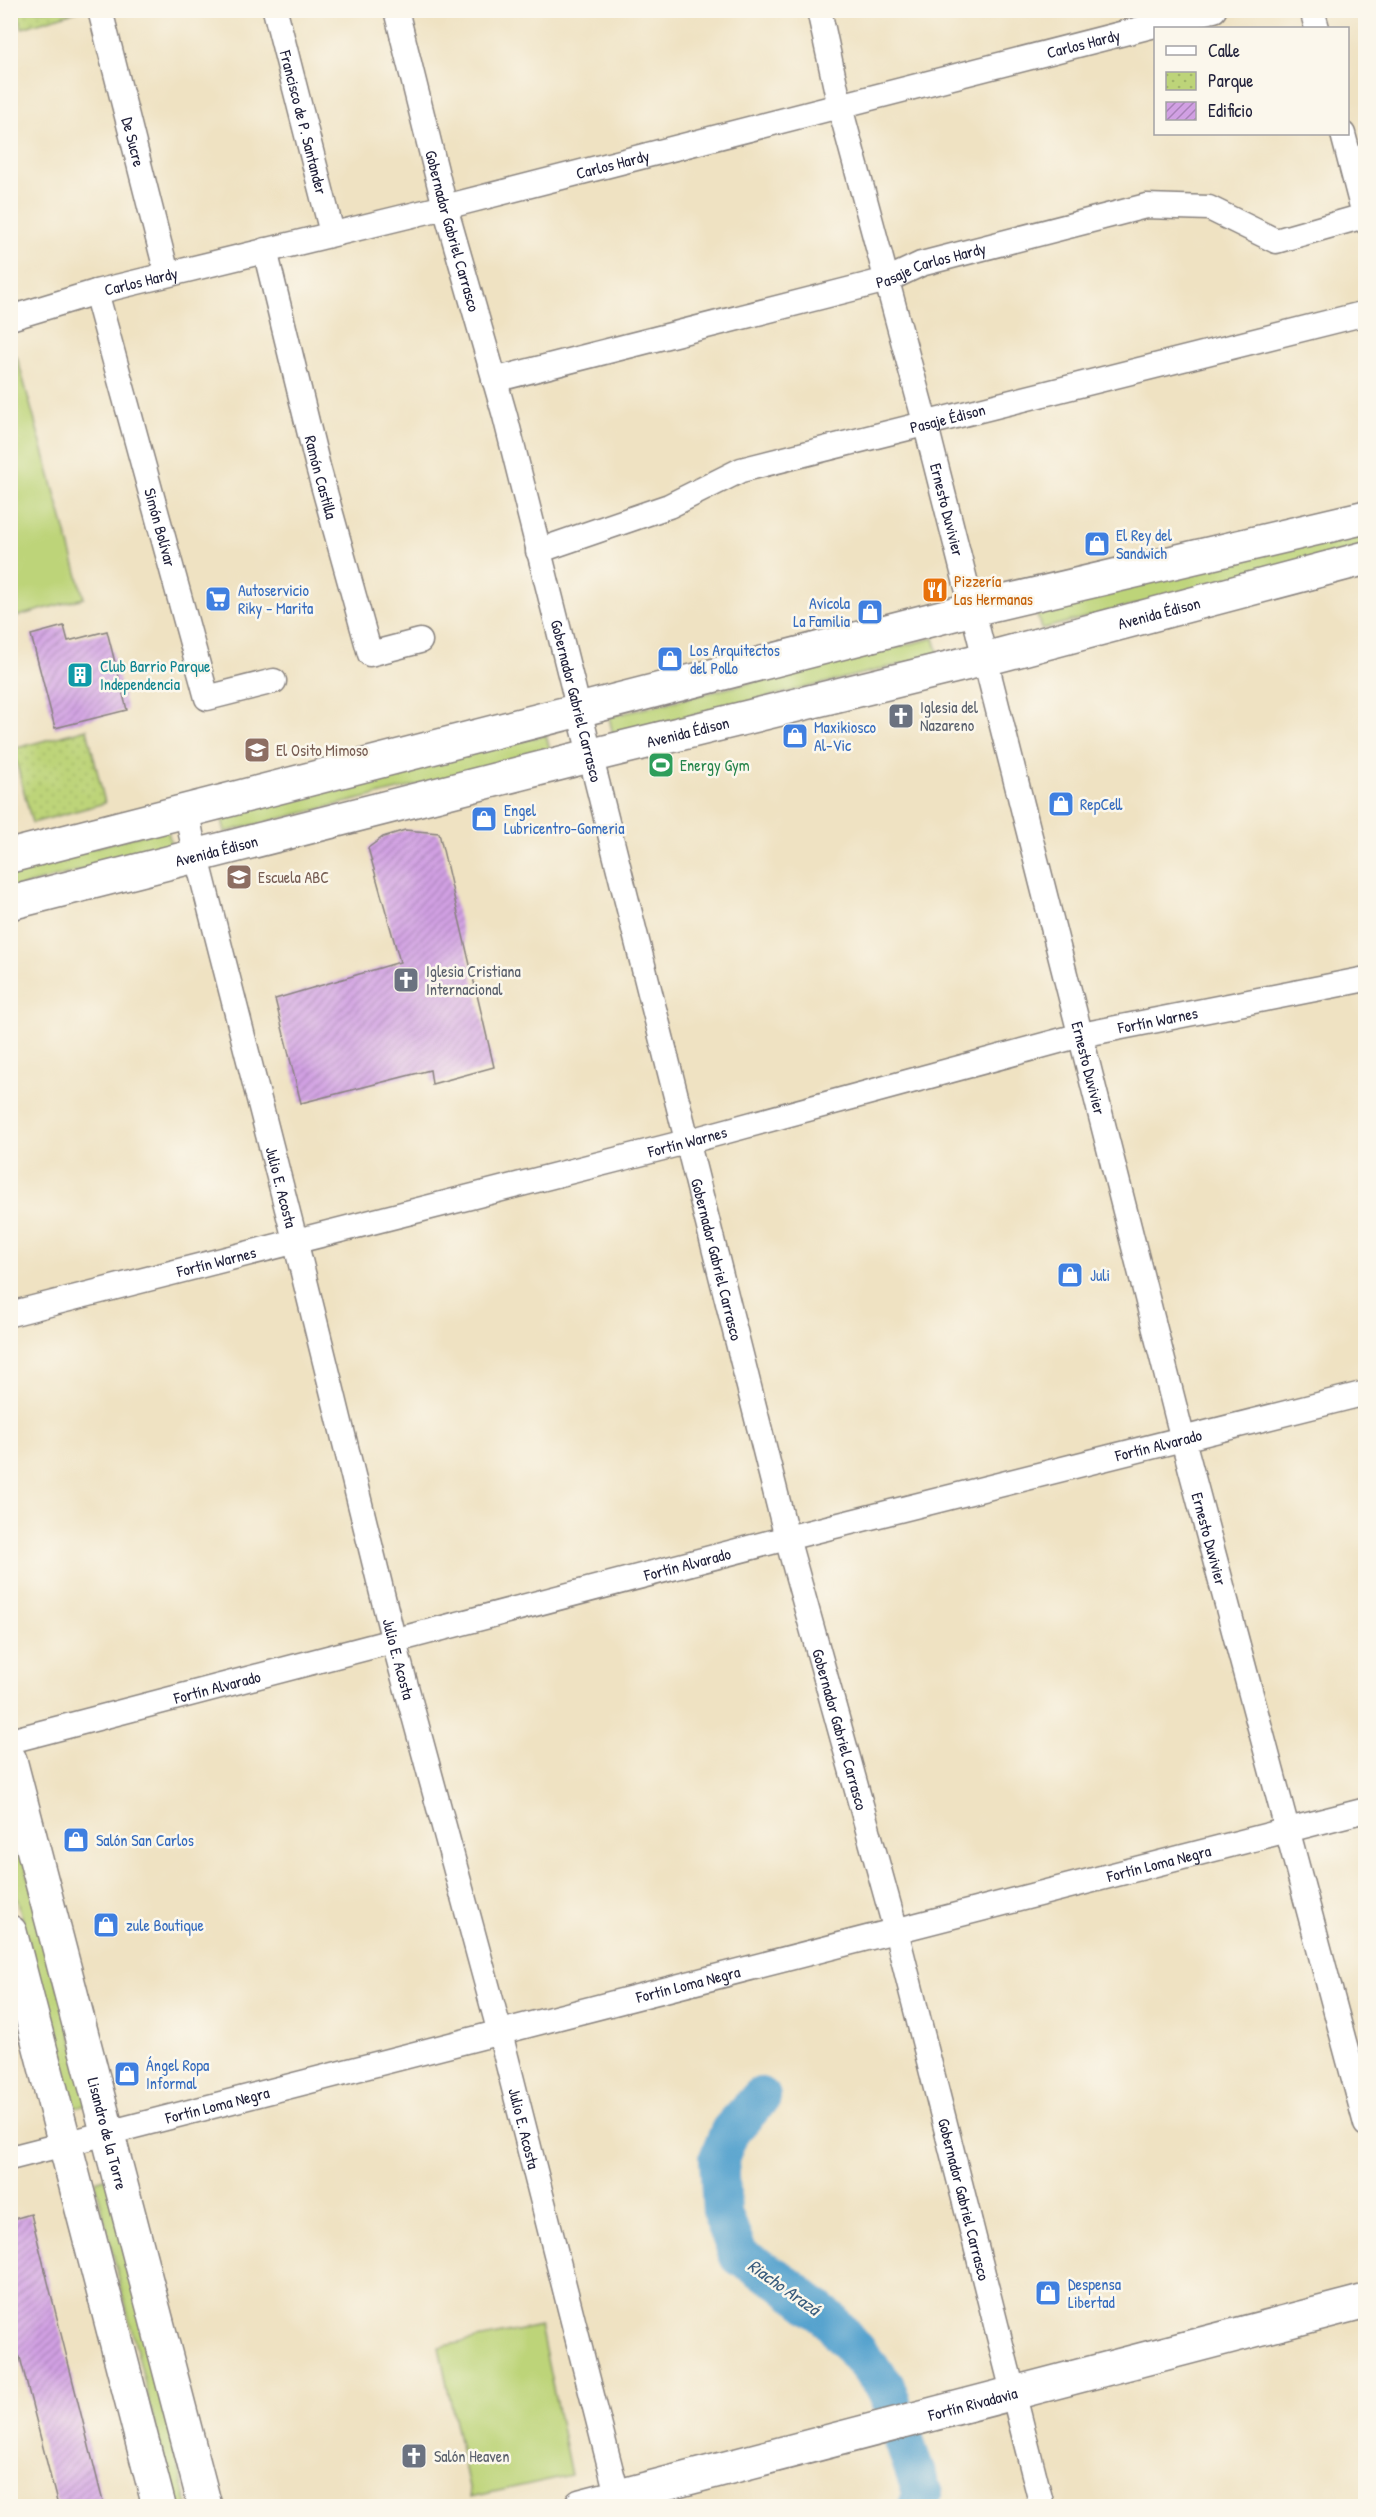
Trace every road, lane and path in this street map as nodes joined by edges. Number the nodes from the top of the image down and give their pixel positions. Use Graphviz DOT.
graph roads {
  1 [pos="100,10"];
  2 [pos="275,10"];
  3 [pos="396,10"];
  4 [pos="819,10"];
  5 [pos="1214,10"];
  6 [pos="1312,10"];
  7 [pos="1317,27"];
  8 [pos="840,107"];
  9 [pos="1343,135"];
  10 [pos="1358,165"];
  11 [pos="445,207"];
  12 [pos="1365,219"];
  13 [pos="332,233"];
  14 [pos="265,250"];
  15 [pos="167,274"];
  16 [pos="887,280"];
  17 [pos="96,292"];
  18 [pos="1365,313"];
  19 [pos="10,318"];
  20 [pos="494,380"];
  21 [pos="925,422"];
  22 [pos="1365,517"];
  23 [pos="538,551"];
  24 [pos="1365,558"];
  25 [pos="973,609"];
  26 [pos="420,641"];
  27 [pos="985,659"];
  28 [pos="274,681"];
  29 [pos="579,711"];
  30 [pos="589,756"];
  31 [pos="187,811"];
  32 [pos="10,856"];
  33 [pos="197,857"];
  34 [pos="10,903"];
  35 [pos="1365,979"];
  36 [pos="1081,1035"];
  37 [pos="686,1142"];
  38 [pos="295,1240"];
  39 [pos="10,1314"];
  40 [pos="1365,1393"];
  41 [pos="1183,1440"];
  42 [pos="788,1538"];
  43 [pos="394,1642"];
  44 [pos="10,1741"];
  45 [pos="10,1760"];
  46 [pos="1365,1810"];
  47 [pos="1286,1829"];
  48 [pos="896,1931"];
  49 [pos="10,1932"];
  50 [pos="500,2033"];
  51 [pos="1365,2124"];
  52 [pos="109,2133"];
  53 [pos="67,2143"];
  54 [pos="10,2158"];
  55 [pos="1365,2301"];
  56 [pos="1013,2393"];
  57 [pos="618,2502"];
  58 [pos="159,2506"];
  59 [pos="205,2506"];
  60 [pos="581,2506"];
  61 [pos="1042,2506"];
  1 -- 15 [label="street, De Sucre"];
  2 -- 13 [label="street, Francisco de P. Santander"];
  3 -- 11 [label="street, Gobernador Gabriel Carrasco"];
  4 -- 8 [label="street, Ernesto Duvivier"];
  5 -- 8 [label="street, Carlos Hardy"];
  6 -- 7 [label="street"];
  8 -- 11 [label="street, Carlos Hardy"];
  8 -- 16 [label="street, Ernesto Duvivier"];
  9 -- 10 [label="street"];
  10 -- 12 [label="street"];
  11 -- 13 [label="street, Carlos Hardy"];
  11 -- 20 [label="street, Gobernador Gabriel Carrasco"];
  12 -- 16 [label="street, Pasaje Carlos Hardy"];
  13 -- 14 [label="street, Carlos Hardy"];
  14 -- 15 [label="street, Carlos Hardy"];
  14 -- 26 [label="street, Ramón Castilla"];
  15 -- 17 [label="street, Carlos Hardy"];
  16 -- 20 [label="street, Pasaje Carlos Hardy"];
  16 -- 21 [label="street, Ernesto Duvivier"];
  17 -- 19 [label="street, Carlos Hardy"];
  17 -- 28 [label="street, Simón Bolívar"];
  18 -- 21 [label="street, Pasaje Édison"];
  20 -- 23 [label="street, Gobernador Gabriel Carrasco"];
  21 -- 23 [label="street, Pasaje Édison"];
  21 -- 25 [label="street, Ernesto Duvivier"];
  22 -- 25 [label="main road"];
  23 -- 29 [label="street, Gobernador Gabriel Carrasco"];
  24 -- 27 [label="main road, Avenida Édison"];
  25 -- 27 [label="street, Ernesto Duvivier"];
  25 -- 29 [label="main road"];
  27 -- 30 [label="main road, Avenida Édison"];
  27 -- 36 [label="street, Ernesto Duvivier"];
  29 -- 30 [label="street, Gobernador Gabriel Carrasco"];
  29 -- 31 [label="main road"];
  30 -- 33 [label="main road, Avenida Édison"];
  30 -- 37 [label="street, Gobernador Gabriel Carrasco"];
  31 -- 32 [label="main road"];
  31 -- 33 [label="street, Julio E. Acosta"];
  33 -- 34 [label="main road, Avenida Édison"];
  33 -- 38 [label="street, Julio E. Acosta"];
  35 -- 36 [label="street, Fortín Warnes"];
  36 -- 37 [label="street, Fortín Warnes"];
  36 -- 41 [label="street, Ernesto Duvivier"];
  37 -- 38 [label="street, Fortín Warnes"];
  37 -- 42 [label="street, Gobernador Gabriel Carrasco"];
  38 -- 39 [label="street, Fortín Warnes"];
  38 -- 43 [label="street, Julio E. Acosta"];
  40 -- 41 [label="street, Fortín Alvarado"];
  41 -- 42 [label="street, Fortín Alvarado"];
  41 -- 47 [label="street, Ernesto Duvivier"];
  42 -- 43 [label="street, Fortín Alvarado"];
  42 -- 48 [label="street, Gobernador Gabriel Carrasco"];
  43 -- 44 [label="street, Fortín Alvarado"];
  43 -- 50 [label="street, Julio E. Acosta"];
  45 -- 52 [label="main road, Lisandro de la Torre"];
  46 -- 47 [label="street, Fortín Loma Negra"];
  47 -- 48 [label="street, Fortín Loma Negra"];
  47 -- 51 [label="street, Ernesto Duvivier"];
  48 -- 50 [label="street, Fortín Loma Negra"];
  48 -- 56 [label="street, Gobernador Gabriel Carrasco"];
  49 -- 53 [label="main road"];
  50 -- 52 [label="street, Fortín Loma Negra"];
  50 -- 57 [label="street, Julio E. Acosta"];
  52 -- 53 [label="street, Fortín Loma Negra"];
  52 -- 59 [label="main road, Lisandro de la Torre"];
  53 -- 54 [label="street, Fortín Loma Negra"];
  53 -- 58 [label="main road"];
  55 -- 56 [label="main road, Fortín Rivadavia"];
  56 -- 57 [label="main road, Fortín Rivadavia"];
  56 -- 61 [label="street, Gobernador Gabriel Carrasco"];
  57 -- 60 [label="main road, Fortín Rivadavia"];
}
